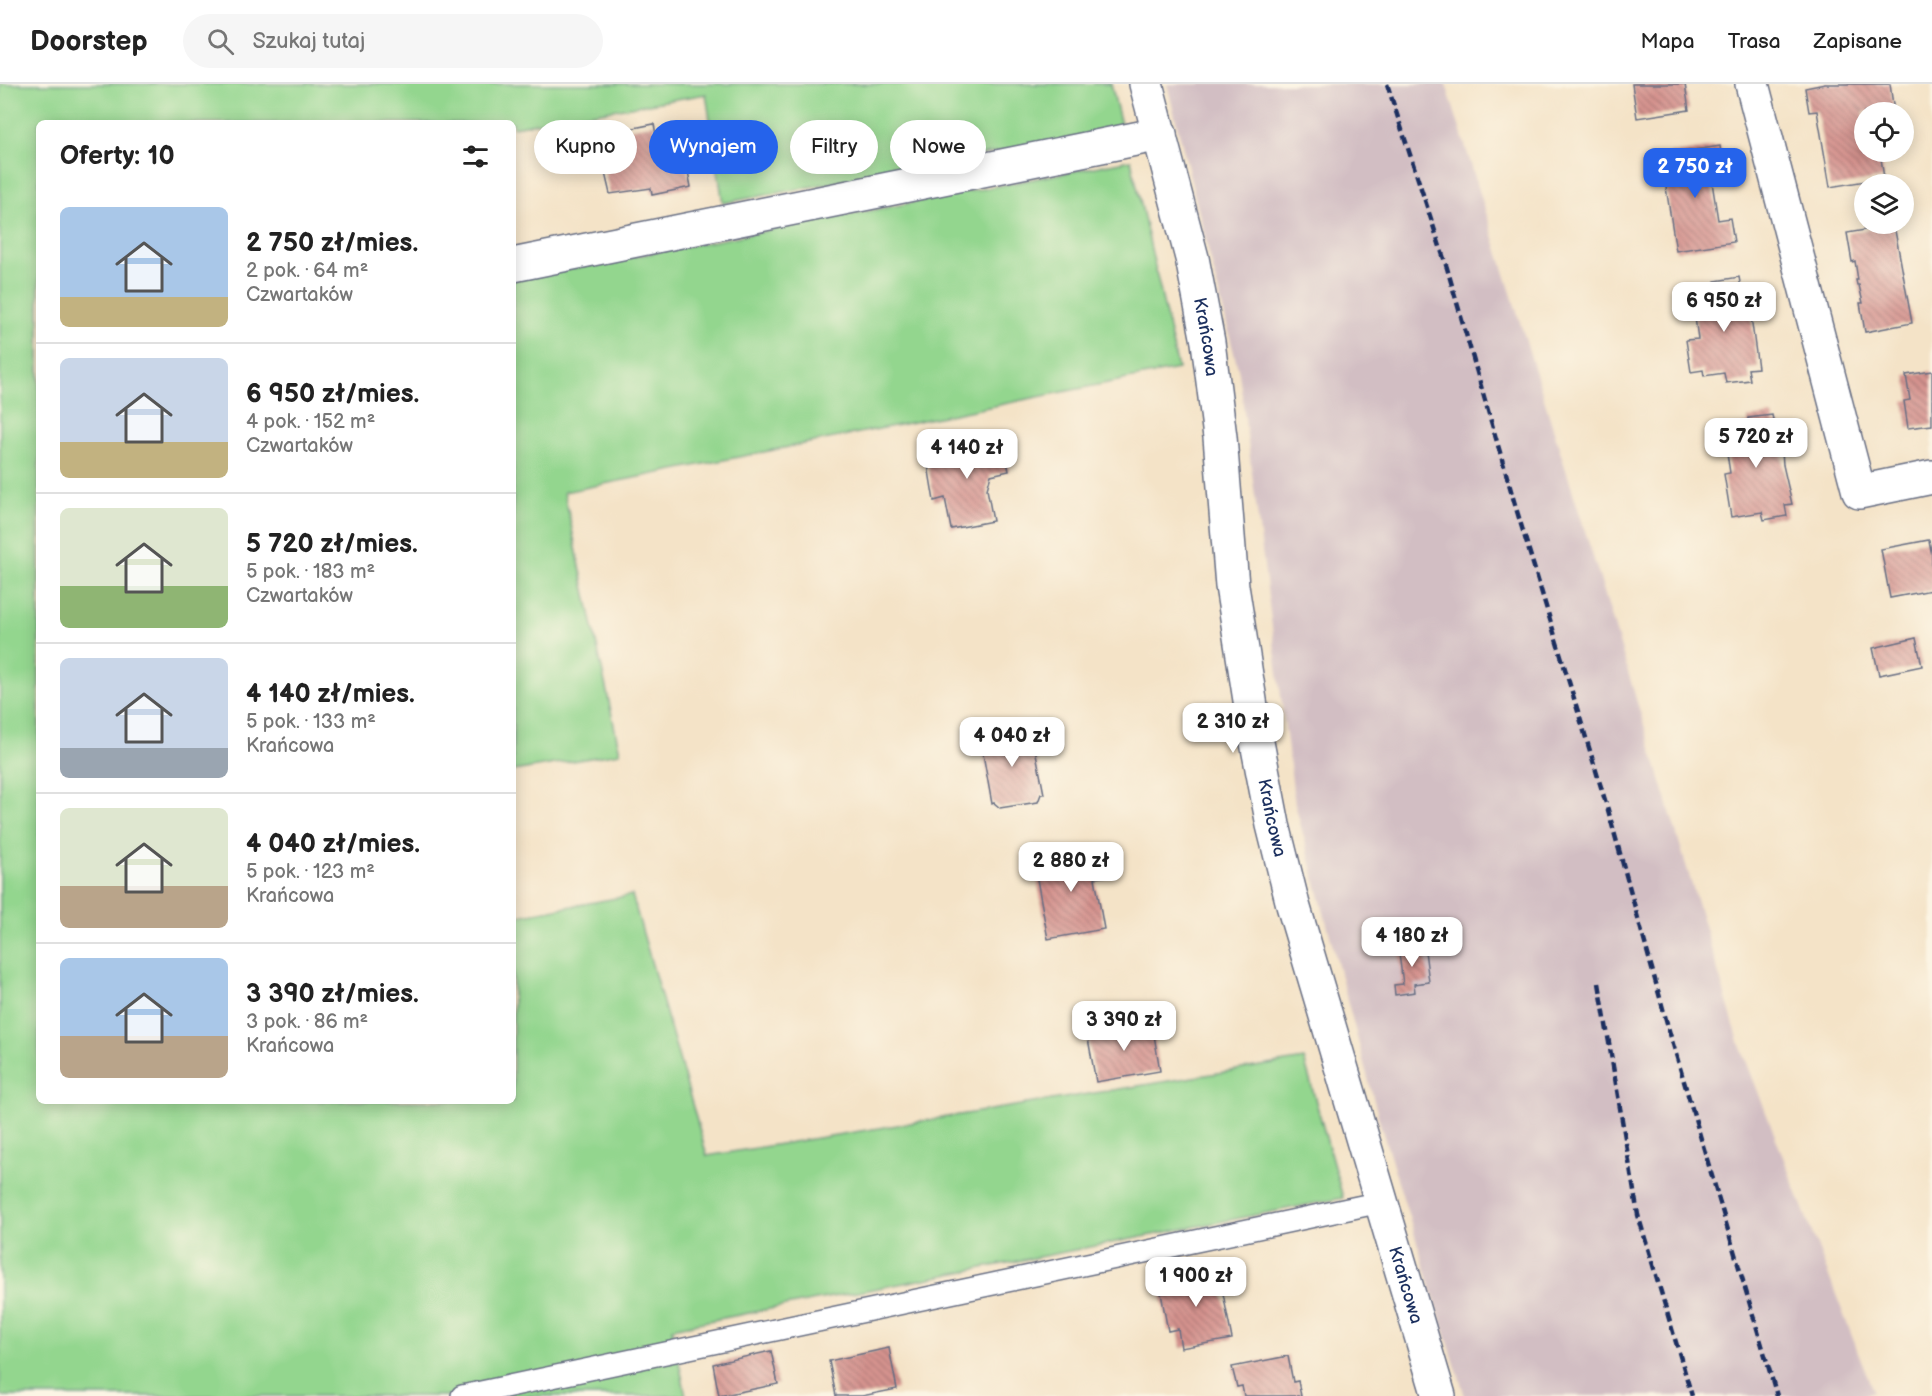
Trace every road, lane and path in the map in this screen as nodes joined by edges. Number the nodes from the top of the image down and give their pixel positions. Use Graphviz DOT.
graph roads {
  1 [pos="1146,84"];
  2 [pos="1752,84"];
  3 [pos="1160,134"];
  4 [pos="516,264"];
  5 [pos="1932,477"];
  6 [pos="1381,1202"];
  7 [pos="462,1396"];
  8 [pos="1439,1396"];
  1 -- 3 [label="street, Krańcowa"];
  2 -- 5 [label="street"];
  3 -- 4 [label="street"];
  3 -- 6 [label="street, Krańcowa"];
  6 -- 7 [label="lane"];
  6 -- 8 [label="street, Krańcowa"];
}
